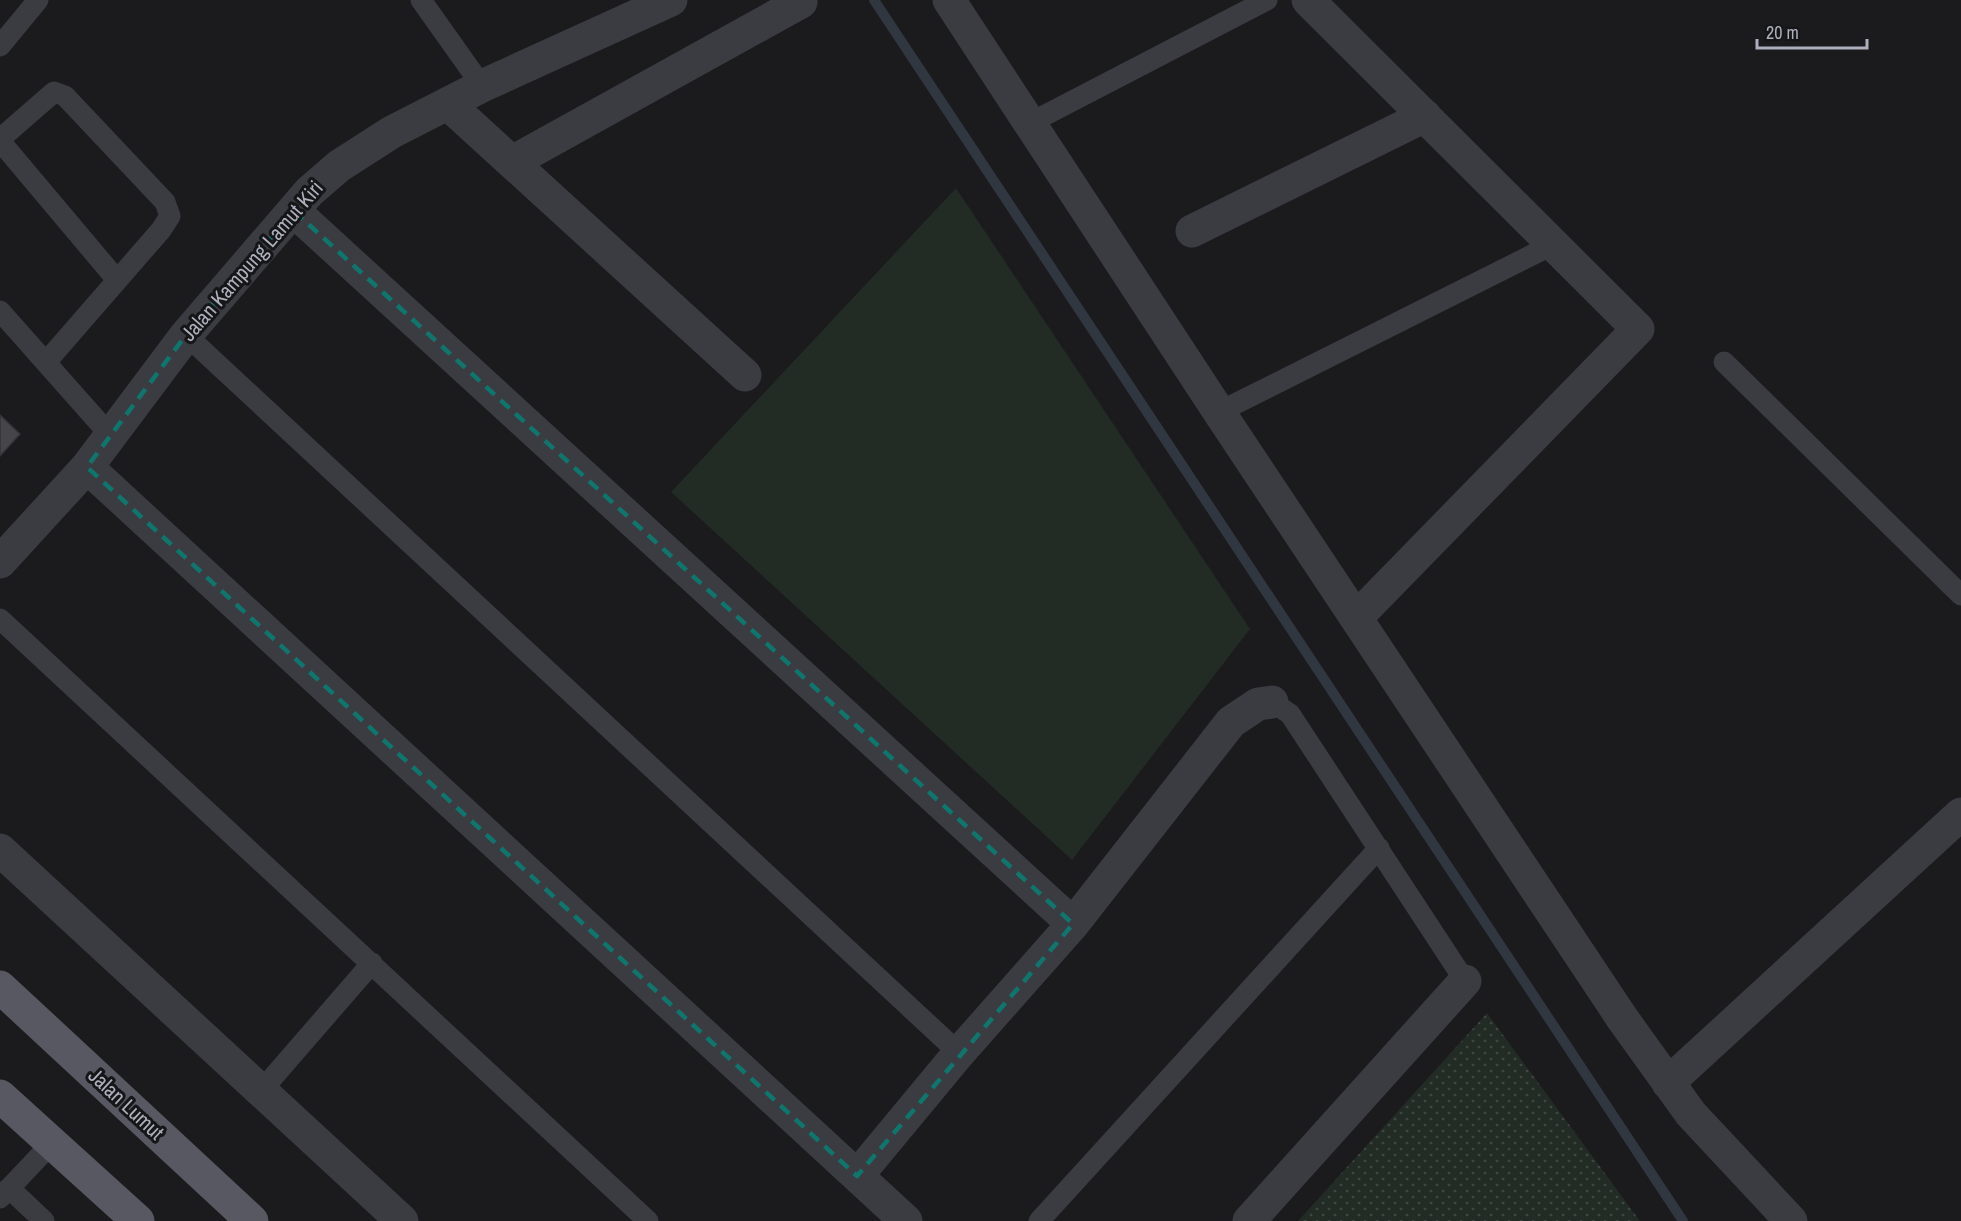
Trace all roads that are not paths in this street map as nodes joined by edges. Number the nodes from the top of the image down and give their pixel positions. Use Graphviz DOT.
graph roads {
  1 [pos="38,0"];
  2 [pos="421,0"];
  3 [pos="671,0"];
  4 [pos="949,0"];
  5 [pos="1267,0"];
  6 [pos="1308,0"];
  7 [pos="801,2"];
  8 [pos="0,46"];
  9 [pos="482,86"];
  10 [pos="448,104"];
  11 [pos="1425,116"];
  12 [pos="1028,124"];
  13 [pos="0,140"];
  14 [pos="514,161"];
  15 [pos="294,211"];
  16 [pos="1192,231"];
  17 [pos="1554,244"];
  18 [pos="117,280"];
  19 [pos="0,311"];
  20 [pos="186,335"];
  21 [pos="47,361"];
  22 [pos="1724,362"];
  23 [pos="745,375"];
  24 [pos="1219,412"];
  25 [pos="110,435"];
  26 [pos="87,466"];
  27 [pos="0,562"];
  28 [pos="1961,595"];
  29 [pos="1356,618"];
  30 [pos="0,619"];
  31 [pos="1272,702"];
  32 [pos="1961,814"];
  33 [pos="1379,848"];
  34 [pos="0,850"];
  35 [pos="1073,924"];
  36 [pos="372,963"];
  37 [pos="1465,981"];
  38 [pos="0,987"];
  39 [pos="959,1053"];
  40 [pos="1668,1083"];
  41 [pos="261,1091"];
  42 [pos="0,1096"];
  43 [pos="52,1143"];
  44 [pos="857,1176"];
  45 [pos="5,1193"];
  46 [pos="44,1221"];
  47 [pos="138,1221"];
  48 [pos="252,1221"];
  49 [pos="402,1221"];
  50 [pos="648,1221"];
  51 [pos="906,1221"];
  52 [pos="1039,1221"];
  53 [pos="1249,1221"];
  54 [pos="1791,1221"];
  1 -- 8 [label="lane"];
  2 -- 9 [label="lane"];
  3 -- 9 [label="street, Jalan Kampung Lamut Kiri"];
  4 -- 12 [label="street"];
  5 -- 12 [label="lane"];
  6 -- 11 [label="street"];
  7 -- 14 [label="street"];
  9 -- 10 [label="street, Jalan Kampung Lamut Kiri"];
  10 -- 14 [label="street"];
  10 -- 15 [label="street, Jalan Kampung Lamut Kiri"];
  11 -- 16 [label="street"];
  11 -- 17 [label="street"];
  12 -- 24 [label="street"];
  13 -- 18 [label="lane"];
  13 -- 18 [label="lane"];
  14 -- 23 [label="street"];
  15 -- 20 [label="street, Jalan Kampung Lamut Kiri"];
  15 -- 35 [label="street"];
  17 -- 24 [label="lane"];
  17 -- 29 [label="street"];
  18 -- 21 [label="lane"];
  19 -- 21 [label="lane"];
  20 -- 25 [label="street, Jalan Kampung Lamut Kiri"];
  20 -- 39 [label="lane"];
  21 -- 25 [label="lane"];
  22 -- 28 [label="lane"];
  24 -- 29 [label="street"];
  25 -- 26 [label="street, Jalan Kampung Lamut Kiri"];
  26 -- 27 [label="street, Jalan Kampung Lamut Kiri"];
  26 -- 44 [label="street"];
  29 -- 40 [label="street"];
  30 -- 36 [label="lane"];
  31 -- 33 [label="lane"];
  31 -- 35 [label="street"];
  32 -- 40 [label="street"];
  33 -- 37 [label="lane"];
  33 -- 52 [label="lane"];
  34 -- 41 [label="street"];
  35 -- 39 [label="street"];
  36 -- 41 [label="lane"];
  36 -- 50 [label="lane"];
  37 -- 53 [label="street"];
  38 -- 48 [label="main road, Jalan Lumut"];
  39 -- 44 [label="street"];
  40 -- 54 [label="street"];
  41 -- 49 [label="street"];
  42 -- 43 [label="main road"];
  43 -- 45 [label="lane"];
  43 -- 47 [label="main road"];
  44 -- 51 [label="street"];
  45 -- 46 [label="lane"];
}
